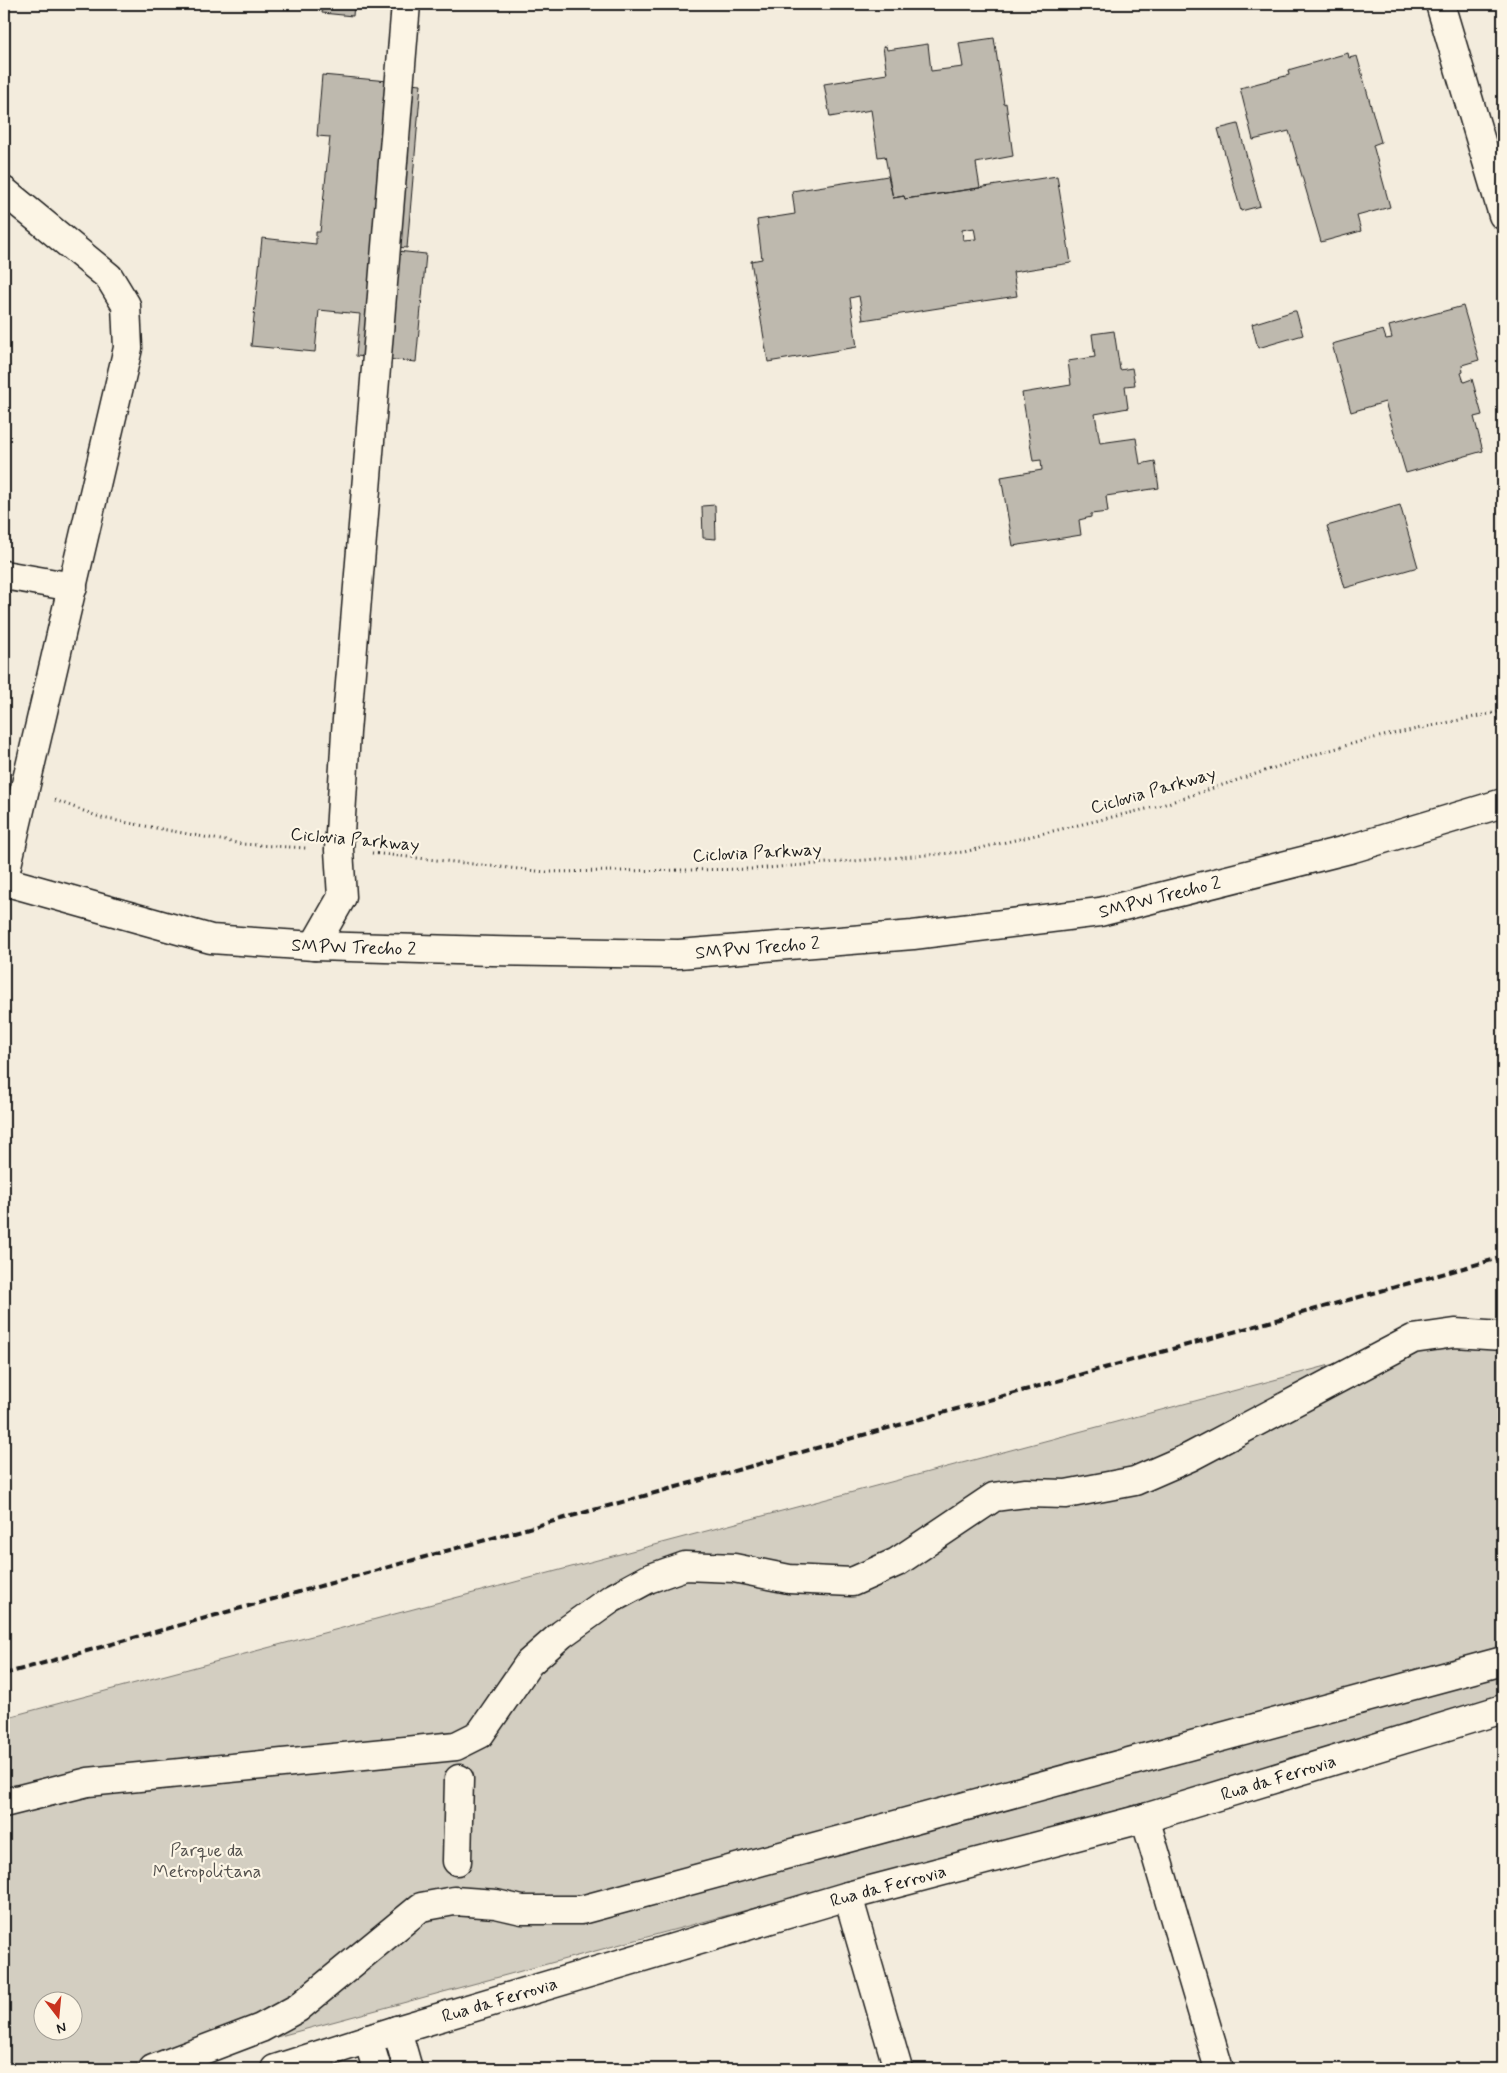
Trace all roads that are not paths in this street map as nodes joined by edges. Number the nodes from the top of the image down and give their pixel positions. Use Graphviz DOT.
graph roads {
  1 [pos="406,4"];
  2 [pos="1440,4"];
  3 [pos="4,191"];
  4 [pos="1503,215"];
  5 [pos="4,575"];
  6 [pos="73,587"];
  7 [pos="1503,804"];
  8 [pos="4,880"];
  9 [pos="314,946"];
  10 [pos="1503,1336"];
  11 [pos="1503,1661"];
  12 [pos="1503,1709"];
  13 [pos="459,1779"];
  14 [pos="4,1803"];
  15 [pos="1145,1818"];
  16 [pos="457,1861"];
  17 [pos="848,1896"];
  18 [pos="397,2030"];
  19 [pos="368,2039"];
  20 [pos="153,2069"];
  21 [pos="275,2069"];
  22 [pos="377,2069"];
  23 [pos="408,2069"];
  24 [pos="898,2069"];
  25 [pos="1219,2069"];
  1 -- 9 [label="street"];
  2 -- 4 [label="street"];
  3 -- 6 [label="street"];
  5 -- 6 [label="street"];
  6 -- 8 [label="street"];
  7 -- 9 [label="street, SMPW Trecho 2"];
  8 -- 9 [label="street, SMPW Trecho 2"];
  10 -- 14 [label="street"];
  11 -- 20 [label="street"];
  12 -- 15 [label="street, Rua da Ferrovia"];
  13 -- 16 [label="street"];
  15 -- 17 [label="street, Rua da Ferrovia"];
  15 -- 25 [label="street"];
  17 -- 18 [label="street, Rua da Ferrovia"];
  17 -- 24 [label="street"];
  18 -- 19 [label="street, Rua da Ferrovia"];
  18 -- 23 [label="street"];
  19 -- 21 [label="street, Rua da Ferrovia"];
  19 -- 22 [label="street"];
}
